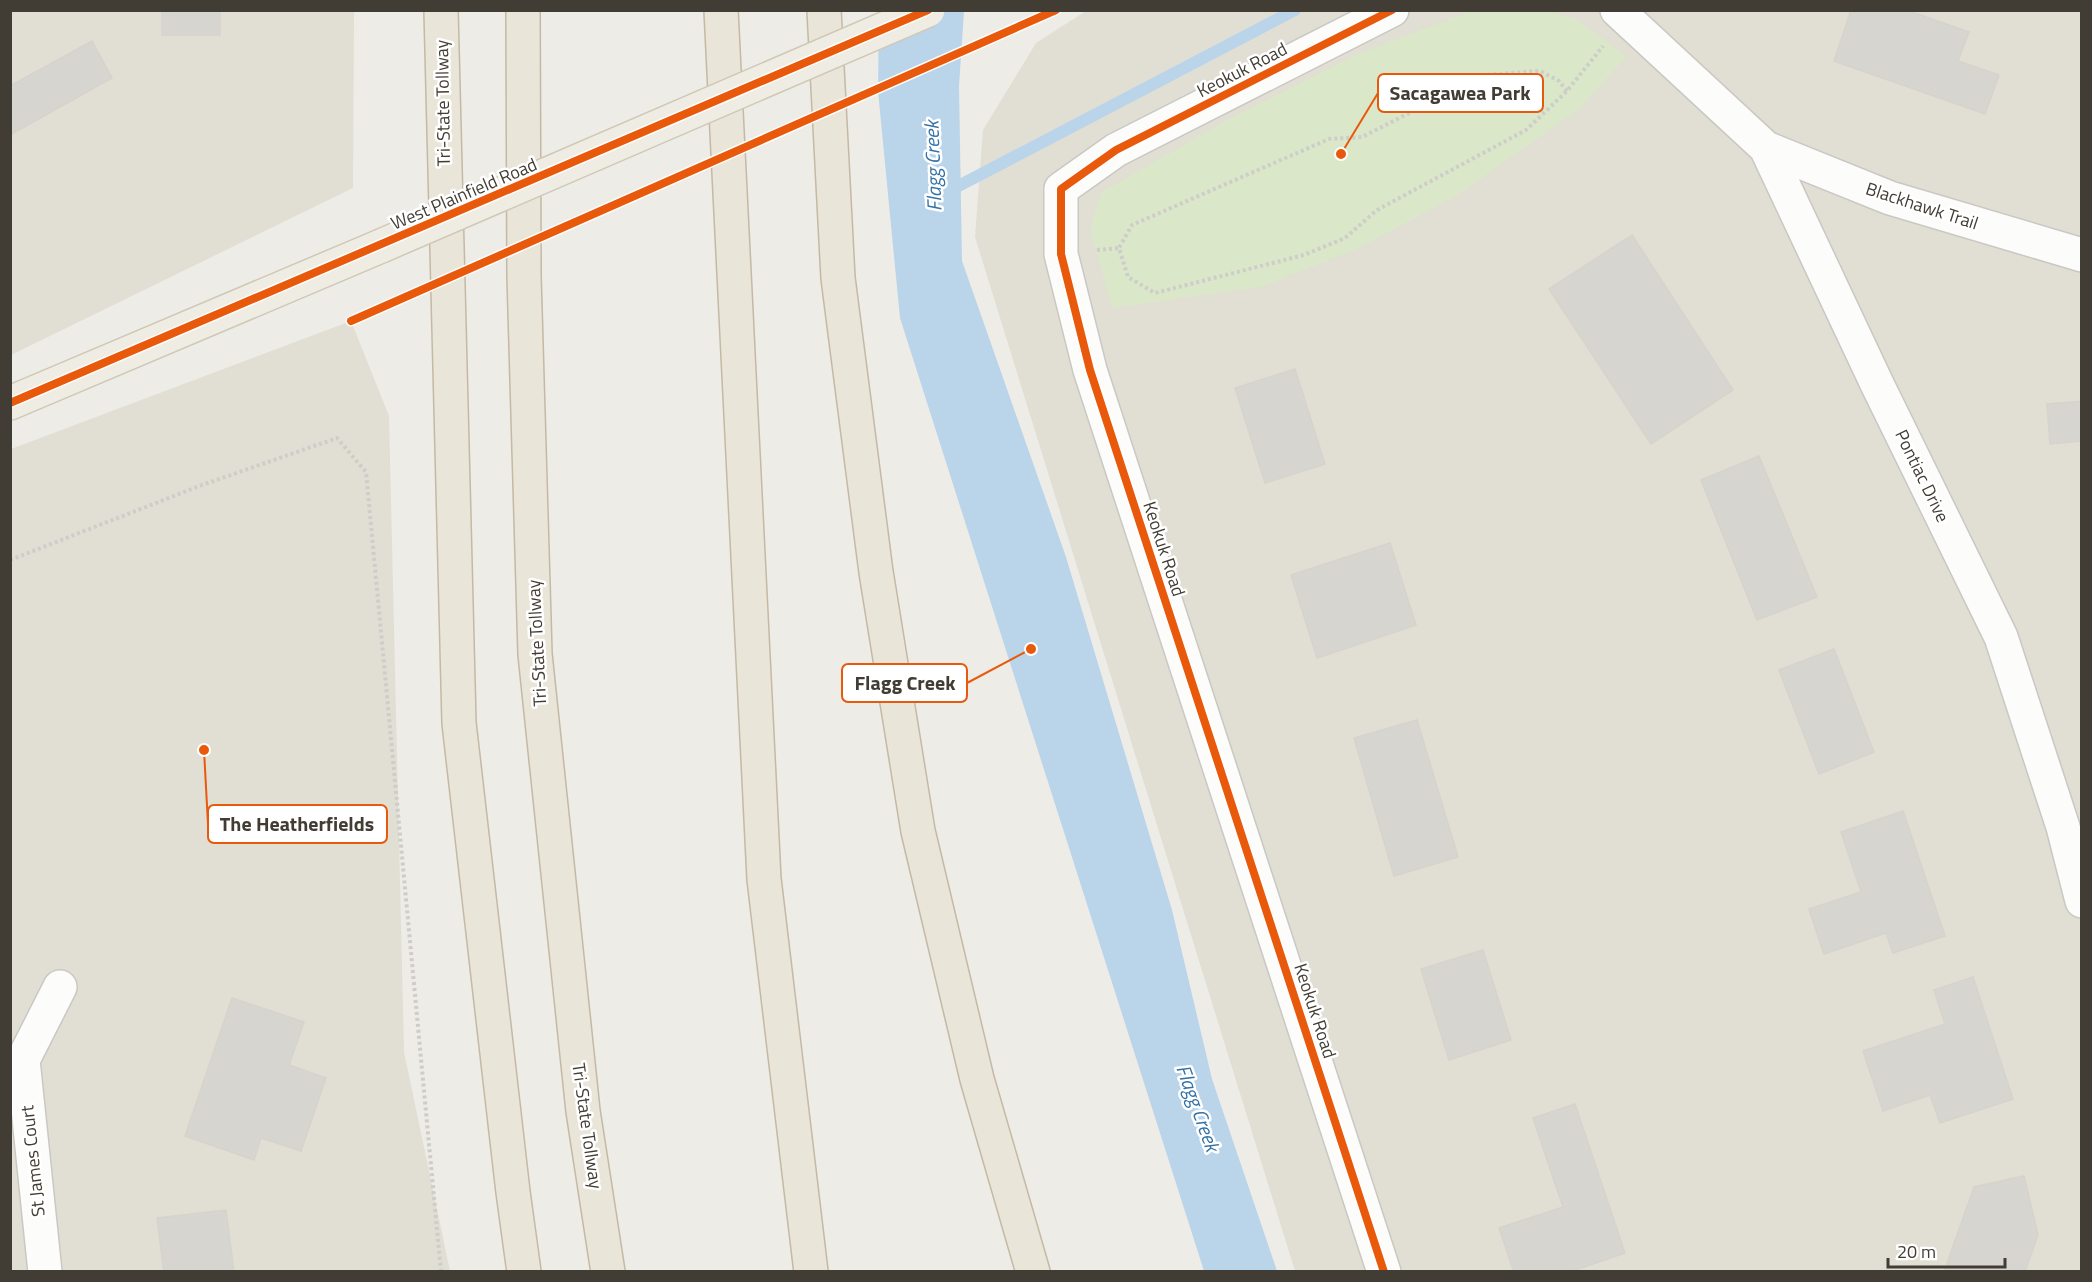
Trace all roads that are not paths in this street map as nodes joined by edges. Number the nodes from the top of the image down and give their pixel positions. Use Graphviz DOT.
graph roads {
  1 [pos="441,10"];
  2 [pos="523,10"];
  3 [pos="721,10"];
  4 [pos="824,10"];
  5 [pos="928,10"];
  6 [pos="1392,10"];
  7 [pos="1619,12"];
  8 [pos="1766,148"];
  9 [pos="2082,255"];
  10 [pos="10,403"];
  11 [pos="2082,901"];
  12 [pos="60,987"];
  13 [pos="45,1272"];
  14 [pos="524,1272"];
  15 [pos="608,1272"];
  16 [pos="811,1272"];
  17 [pos="1033,1272"];
  18 [pos="1384,1272"];
  1 -- 14 [label="highway, Tri-State Tollway"];
  2 -- 15 [label="highway, Tri-State Tollway"];
  3 -- 16 [label="highway"];
  4 -- 17 [label="highway"];
  5 -- 10 [label="main road, West Plainfield Road, bridge"];
  6 -- 18 [label="street, Keokuk Road"];
  7 -- 8 [label="street, Pontiac Drive"];
  8 -- 9 [label="street, Blackhawk Trail"];
  8 -- 11 [label="street, Pontiac Drive"];
  12 -- 13 [label="street, St James Court"];
}
